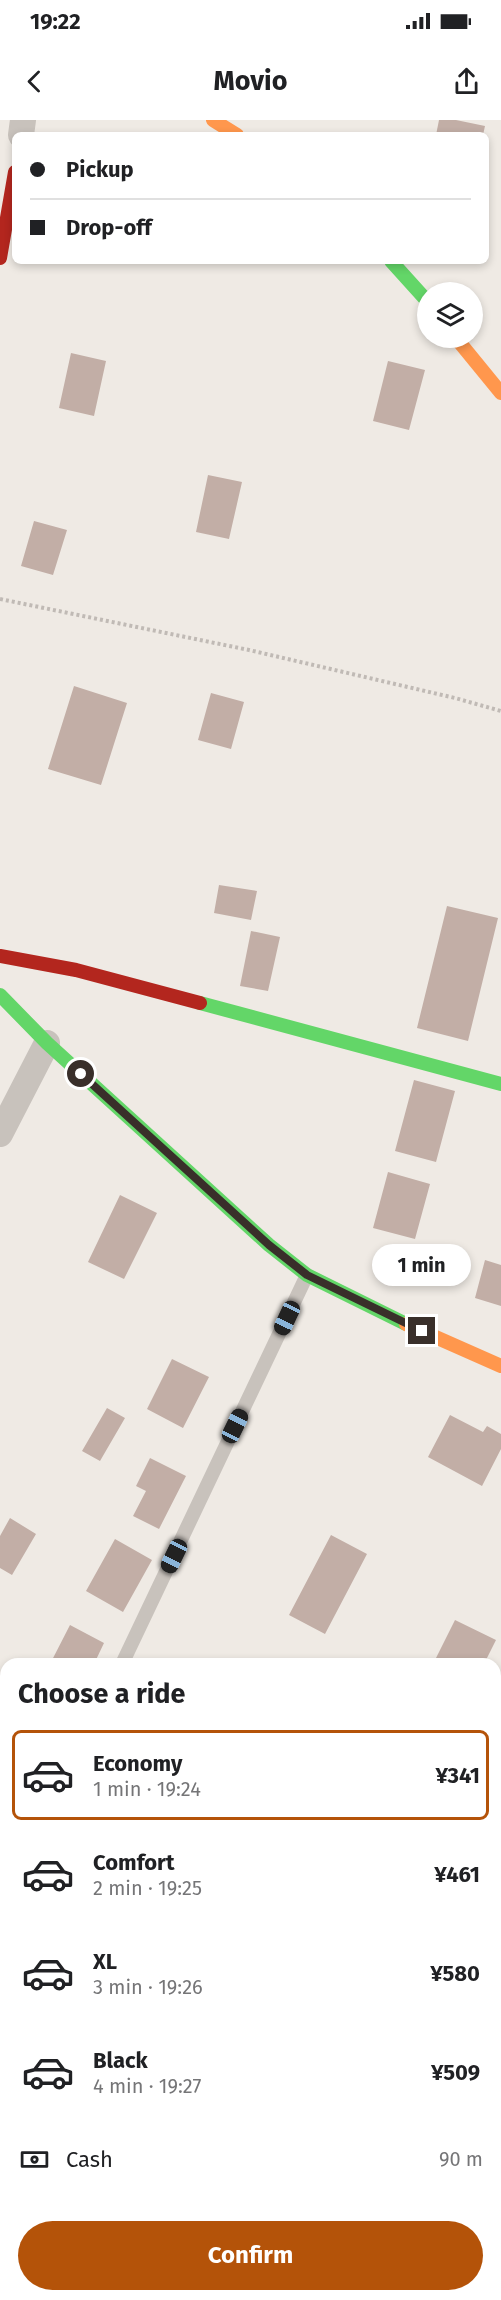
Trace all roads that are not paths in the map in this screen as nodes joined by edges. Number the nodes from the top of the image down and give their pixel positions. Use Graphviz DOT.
graph roads {
  1 [pos="213,120"];
  2 [pos="232,132"];
  3 [pos="12,189"];
  4 [pos="0,258"];
  5 [pos="394,264"];
  6 [pos="417,290"];
  7 [pos="464,348"];
  8 [pos="501,393"];
  9 [pos="0,956"];
  10 [pos="0,995"];
  11 [pos="47,1043"];
  12 [pos="501,1083"];
  13 [pos="0,1134"];
  14 [pos="307,1275"];
  15 [pos="501,1366"];
  16 [pos="126,1658"];
  1 -- 2 [label="main road"];
  3 -- 4 [label="main road"];
  5 -- 6 [label="main road"];
  7 -- 8 [label="main road"];
  9 -- 12 [label="main road"];
  10 -- 11 [label="main road"];
  11 -- 13 [label="street"];
  11 -- 14 [label="main road"];
  14 -- 15 [label="main road"];
  14 -- 16 [label="lane"];
}
